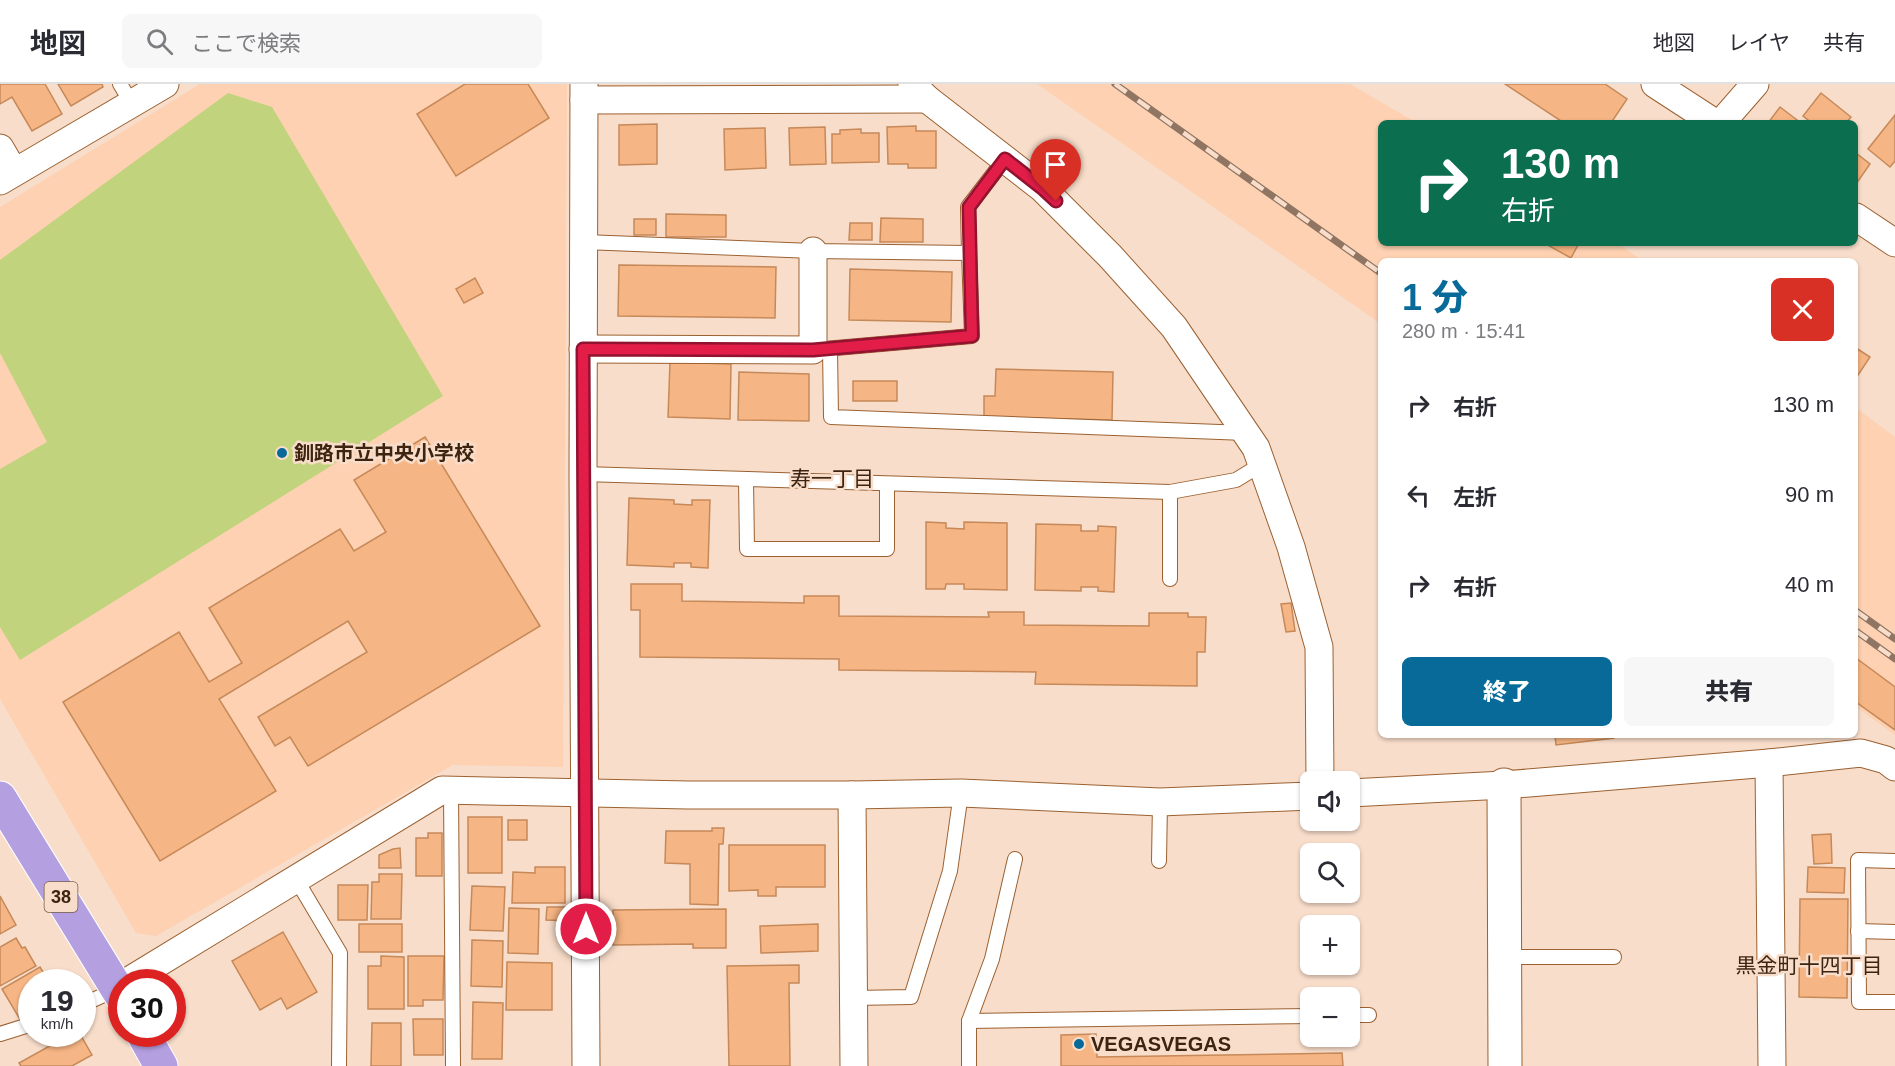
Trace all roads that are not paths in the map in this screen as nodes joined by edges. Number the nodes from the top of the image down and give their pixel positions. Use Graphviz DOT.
graph roads {
  1 [pos="165,84"];
  2 [pos="1655,84"];
  3 [pos="1755,84"];
  4 [pos="584,92"];
  5 [pos="920,92"];
  6 [pos="126,94"];
  7 [pos="1709,120"];
  8 [pos="1724,120"];
  9 [pos="0,148"];
  10 [pos="1005,159"];
  11 [pos="7,177"];
  12 [pos="1858,218"];
  13 [pos="584,242"];
  14 [pos="1895,243"];
  15 [pos="813,251"];
  16 [pos="969,253"];
  17 [pos="583,349"];
  18 [pos="822,350"];
  19 [pos="1246,433"];
  20 [pos="1262,464"];
  21 [pos="583,474"];
  22 [pos="746,479"];
  23 [pos="887,484"];
  24 [pos="1170,492"];
  25 [pos="1170,579"];
  26 [pos="1769,763"];
  27 [pos="1895,767"];
  28 [pos="1320,771"];
  29 [pos="1504,785"];
  30 [pos="451,790"];
  31 [pos="585,792"];
  32 [pos="961,793"];
  33 [pos="1360,793"];
  34 [pos="852,795"];
  35 [pos="1300,796"];
  36 [pos="1,802"];
  37 [pos="1160,802"];
  38 [pos="1014,859"];
  39 [pos="1159,861"];
  40 [pos="1895,861"];
  41 [pos="296,879"];
  42 [pos="1858,931"];
  43 [pos="1895,932"];
  44 [pos="1504,957"];
  45 [pos="1614,957"];
  46 [pos="110,969"];
  47 [pos="152,969"];
  48 [pos="853,998"];
  49 [pos="1895,1002"];
  50 [pos="1360,1014"];
  51 [pos="1369,1014"];
  52 [pos="1300,1016"];
  53 [pos="969,1022"];
  54 [pos="18,1028"];
  55 [pos="0,1034"];
  56 [pos="150,1047"];
  57 [pos="161,1066"];
  58 [pos="339,1066"];
  59 [pos="453,1066"];
  60 [pos="586,1066"];
  61 [pos="854,1066"];
  62 [pos="969,1066"];
  63 [pos="1505,1066"];
  64 [pos="1772,1066"];
  1 -- 6 [label="street"];
  2 -- 7 [label="street"];
  3 -- 8 [label="street"];
  4 -- 5 [label="street"];
  4 -- 13 [label="street"];
  5 -- 10 [label="street"];
  6 -- 11 [label="street"];
  9 -- 11 [label="street"];
  10 -- 16 [label="lane"];
  10 -- 19 [label="street"];
  12 -- 14 [label="street"];
  13 -- 15 [label="lane"];
  13 -- 17 [label="street"];
  15 -- 16 [label="lane"];
  15 -- 18 [label="street"];
  16 -- 18 [label="lane"];
  17 -- 18 [label="street"];
  17 -- 21 [label="street"];
  18 -- 19 [label="lane"];
  19 -- 20 [label="street"];
  20 -- 24 [label="lane"];
  20 -- 28 [label="street"];
  21 -- 22 [label="lane"];
  21 -- 31 [label="street"];
  22 -- 23 [label="lane"];
  22 -- 23 [label="lane"];
  23 -- 24 [label="lane"];
  24 -- 25 [label="lane"];
  26 -- 27 [label="street"];
  26 -- 29 [label="street"];
  26 -- 64 [label="street"];
  29 -- 33 [label="street"];
  29 -- 44 [label="street"];
  30 -- 31 [label="street"];
  30 -- 41 [label="street"];
  30 -- 59 [label="lane"];
  31 -- 34 [label="street"];
  31 -- 60 [label="street"];
  32 -- 34 [label="street"];
  32 -- 37 [label="street"];
  32 -- 48 [label="lane"];
  34 -- 48 [label="street"];
  35 -- 37 [label="street"];
  36 -- 46 [label="highway, 38"];
  37 -- 39 [label="lane"];
  38 -- 53 [label="lane"];
  40 -- 42 [label="lane"];
  41 -- 47 [label="street"];
  41 -- 58 [label="lane"];
  42 -- 43 [label="lane"];
  42 -- 49 [label="lane"];
  44 -- 45 [label="lane"];
  44 -- 63 [label="street"];
  48 -- 61 [label="street"];
  50 -- 51 [label="lane"];
  52 -- 53 [label="lane"];
  53 -- 62 [label="lane"];
  54 -- 55 [label="lane"];
  56 -- 57 [label="highway"];
}
